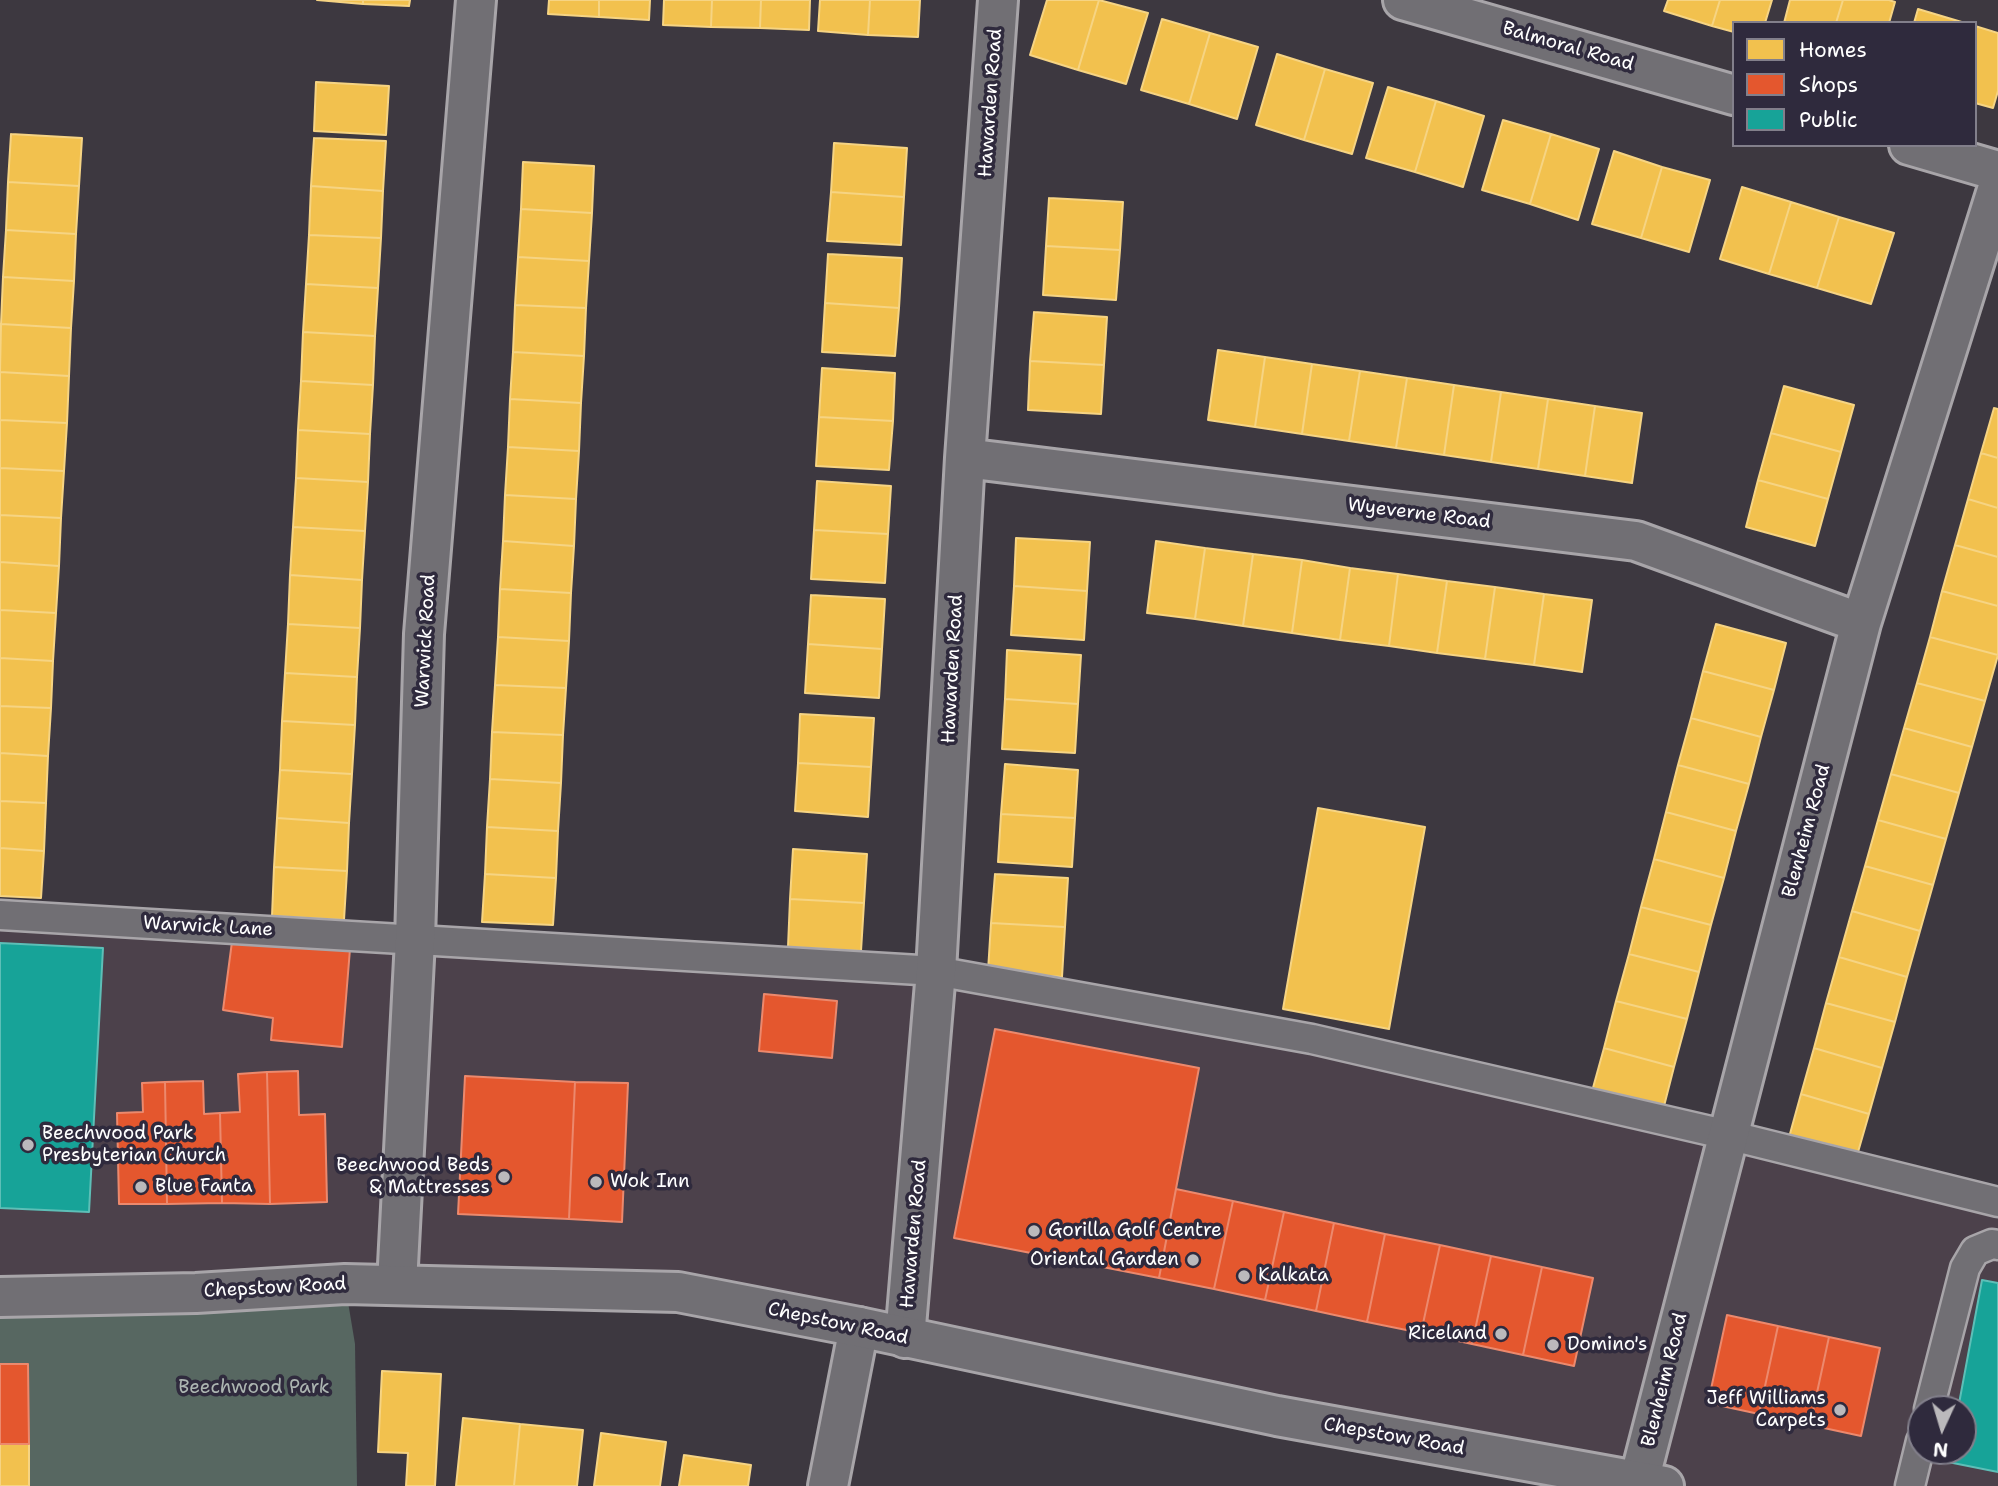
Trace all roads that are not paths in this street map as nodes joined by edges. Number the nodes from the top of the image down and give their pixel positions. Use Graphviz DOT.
graph roads {
  1 [pos="476,0"];
  2 [pos="998,0"];
  3 [pos="1403,0"];
  4 [pos="1732,94"];
  5 [pos="1916,147"];
  6 [pos="1998,171"];
  7 [pos="1998,187"];
  8 [pos="965,458"];
  9 [pos="1861,623"];
  10 [pos="0,915"];
  11 [pos="415,940"];
  12 [pos="936,971"];
  13 [pos="1728,1135"];
  14 [pos="1998,1202"];
  15 [pos="1998,1245"];
  16 [pos="397,1284"];
  17 [pos="0,1297"];
  18 [pos="859,1327"];
  19 [pos="905,1338"];
  20 [pos="1933,1395"];
  21 [pos="1915,1465"];
  22 [pos="1652,1483"];
  23 [pos="828,1486"];
  24 [pos="1910,1486"];
  1 -- 11 [label="street, Warwick Road"];
  2 -- 8 [label="street, Hawarden Road"];
  3 -- 4 [label="street, Balmoral Road"];
  5 -- 6 [label="street"];
  7 -- 9 [label="street, Blenheim Road"];
  8 -- 9 [label="street, Wyeverne Road"];
  8 -- 12 [label="street, Hawarden Road"];
  9 -- 13 [label="street, Blenheim Road"];
  10 -- 11 [label="lane, Warwick Lane"];
  11 -- 12 [label="lane, Warwick Lane"];
  11 -- 16 [label="street, Warwick Road"];
  12 -- 13 [label="lane, Warwick Lane"];
  12 -- 19 [label="street, Hawarden Road"];
  13 -- 14 [label="lane, Warwick Lane"];
  13 -- 22 [label="street, Blenheim Road"];
  15 -- 20 [label="lane"];
  16 -- 17 [label="street, Chepstow Road"];
  16 -- 18 [label="street, Chepstow Road"];
  18 -- 19 [label="street, Chepstow Road"];
  18 -- 23 [label="street"];
  19 -- 22 [label="street, Chepstow Road"];
  21 -- 24 [label="lane"];
}
